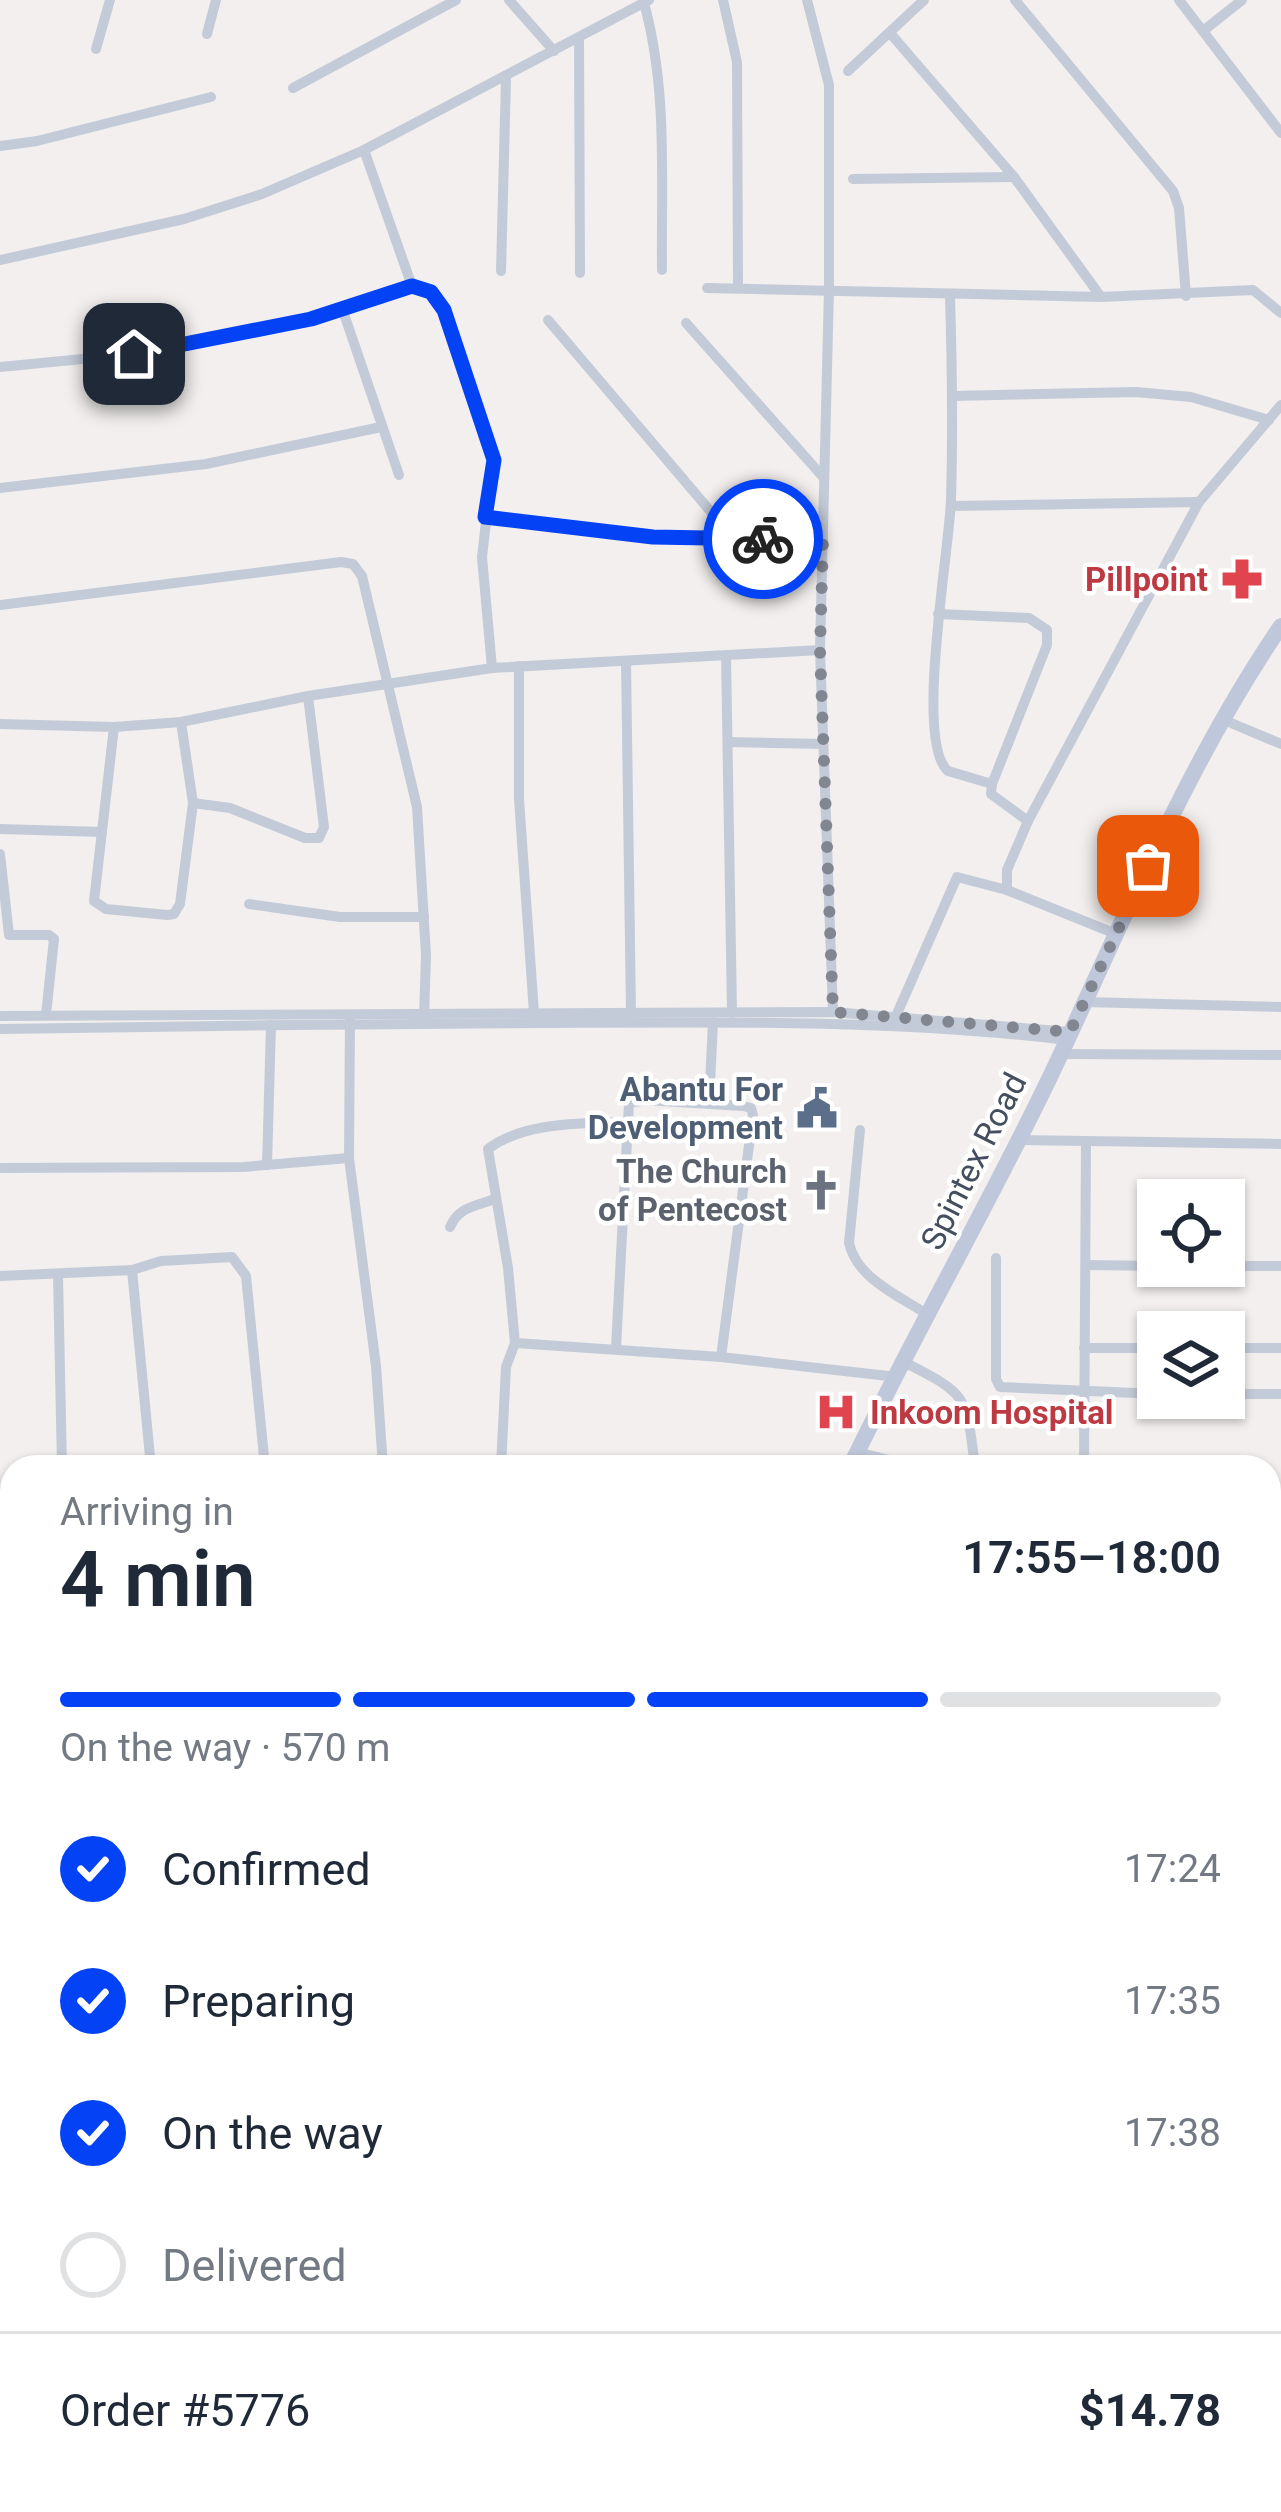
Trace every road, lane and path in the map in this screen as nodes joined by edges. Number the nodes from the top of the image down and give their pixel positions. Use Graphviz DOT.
graph roads {
  1 [pos="110,0"];
  2 [pos="217,0"];
  3 [pos="456,0"];
  4 [pos="508,0"];
  5 [pos="723,0"];
  6 [pos="924,0"];
  7 [pos="1033,0"];
  8 [pos="1179,0"];
  9 [pos="1242,0"];
  10 [pos="647,2"];
  11 [pos="812,2"];
  12 [pos="1018,4"];
  13 [pos="1203,31"];
  14 [pos="890,33"];
  15 [pos="207,34"];
  16 [pos="579,38"];
  17 [pos="96,49"];
  18 [pos="554,51"];
  19 [pos="848,71"];
  20 [pos="506,79"];
  21 [pos="293,88"];
  22 [pos="211,97"];
  23 [pos="1281,133"];
  24 [pos="0,146"];
  25 [pos="364,150"];
  26 [pos="1014,177"];
  27 [pos="853,179"];
  28 [pos="0,260"];
  29 [pos="662,270"];
  30 [pos="500,272"];
  31 [pos="580,273"];
  32 [pos="412,286"];
  33 [pos="738,287"];
  34 [pos="707,288"];
  35 [pos="829,289"];
  36 [pos="950,296"];
  37 [pos="1186,296"];
  38 [pos="1101,297"];
  39 [pos="343,311"];
  40 [pos="1281,313"];
  41 [pos="548,320"];
  42 [pos="686,323"];
  43 [pos="0,368"];
  44 [pos="952,396"];
  45 [pos="1281,405"];
  46 [pos="1269,421"];
  47 [pos="381,427"];
  48 [pos="399,475"];
  49 [pos="824,478"];
  50 [pos="0,488"];
  51 [pos="1199,502"];
  52 [pos="951,506"];
  53 [pos="485,517"];
  54 [pos="734,539"];
  55 [pos="823,540"];
  56 [pos="0,605"];
  57 [pos="938,614"];
  58 [pos="1281,626"];
  59 [pos="820,650"];
  60 [pos="726,655"];
  61 [pos="626,661"];
  62 [pos="519,666"];
  63 [pos="492,668"];
  64 [pos="386,683"];
  65 [pos="308,696"];
  66 [pos="1224,720"];
  67 [pos="181,722"];
  68 [pos="0,724"];
  69 [pos="114,727"];
  70 [pos="729,742"];
  71 [pos="823,744"];
  72 [pos="1281,744"];
  73 [pos="992,784"];
  74 [pos="193,802"];
  75 [pos="1028,820"];
  76 [pos="0,829"];
  77 [pos="102,832"];
  78 [pos="0,854"];
  79 [pos="1007,890"];
  80 [pos="249,904"];
  81 [pos="424,917"];
  82 [pos="1116,934"];
  83 [pos="1084,1002"];
  84 [pos="1281,1007"];
  85 [pos="833,1012"];
  86 [pos="534,1013"];
  87 [pos="732,1013"];
  88 [pos="631,1014"];
  89 [pos="46,1015"];
  90 [pos="0,1016"];
  91 [pos="896,1016"];
  92 [pos="350,1017"];
  93 [pos="424,1017"];
  94 [pos="712,1022"];
  95 [pos="271,1025"];
  96 [pos="0,1029"];
  97 [pos="1066,1042"];
  98 [pos="1281,1055"];
  99 [pos="709,1103"];
  100 [pos="627,1122"];
  101 [pos="860,1130"];
  102 [pos="1019,1139"];
  103 [pos="1086,1143"];
  104 [pos="1281,1144"];
  105 [pos="349,1159"];
  106 [pos="268,1165"];
  107 [pos="0,1168"];
  108 [pos="495,1199"];
  109 [pos="450,1227"];
  110 [pos="996,1258"];
  111 [pos="1086,1265"];
  112 [pos="1137,1266"];
  113 [pos="1245,1266"];
  114 [pos="1281,1266"];
  115 [pos="132,1270"];
  116 [pos="58,1275"];
  117 [pos="0,1276"];
  118 [pos="928,1315"];
  119 [pos="515,1343"];
  120 [pos="616,1348"];
  121 [pos="1084,1348"];
  122 [pos="1137,1348"];
  123 [pos="1245,1348"];
  124 [pos="1281,1348"];
  125 [pos="721,1357"];
  126 [pos="900,1369"];
  127 [pos="1084,1394"];
  128 [pos="1137,1394"];
  129 [pos="1245,1394"];
  130 [pos="1281,1394"];
  131 [pos="62,1455"];
  132 [pos="150,1455"];
  133 [pos="264,1455"];
  134 [pos="382,1455"];
  135 [pos="502,1455"];
  136 [pos="855,1455"];
  137 [pos="974,1455"];
  138 [pos="1084,1455"];
  1 -- 17 [label="street"];
  2 -- 15 [label="street"];
  3 -- 21 [label="street"];
  4 -- 18 [label="street"];
  5 -- 33 [label="street"];
  6 -- 14 [label="street"];
  7 -- 12 [label="street"];
  8 -- 13 [label="street"];
  9 -- 13 [label="street"];
  10 -- 16 [label="street"];
  10 -- 29 [label="street"];
  11 -- 35 [label="street"];
  12 -- 37 [label="street"];
  13 -- 23 [label="street"];
  14 -- 19 [label="street"];
  14 -- 26 [label="street"];
  16 -- 18 [label="street"];
  16 -- 31 [label="street"];
  18 -- 20 [label="street"];
  20 -- 25 [label="street"];
  20 -- 30 [label="street"];
  22 -- 24 [label="street"];
  25 -- 28 [label="street"];
  25 -- 32 [label="street"];
  26 -- 27 [label="street"];
  26 -- 38 [label="street"];
  32 -- 39 [label="street"];
  32 -- 53 [label="street"];
  33 -- 34 [label="street"];
  33 -- 35 [label="street"];
  35 -- 36 [label="street"];
  35 -- 49 [label="street"];
  36 -- 38 [label="street"];
  36 -- 44 [label="street"];
  37 -- 38 [label="street"];
  37 -- 40 [label="street"];
  39 -- 43 [label="street"];
  39 -- 47 [label="street"];
  41 -- 54 [label="street"];
  42 -- 49 [label="street"];
  44 -- 46 [label="street"];
  44 -- 52 [label="street"];
  45 -- 46 [label="street"];
  46 -- 51 [label="street"];
  47 -- 48 [label="street"];
  47 -- 50 [label="street"];
  49 -- 55 [label="street"];
  51 -- 52 [label="street"];
  51 -- 75 [label="street"];
  52 -- 57 [label="street"];
  53 -- 54 [label="street"];
  53 -- 63 [label="street"];
  54 -- 55 [label="street"];
  55 -- 59 [label="street"];
  56 -- 64 [label="street"];
  57 -- 73 [label="street"];
  57 -- 73 [label="street"];
  58 -- 66 [label="main road, Spintex Road"];
  59 -- 60 [label="street"];
  59 -- 71 [label="street"];
  60 -- 61 [label="street"];
  60 -- 70 [label="street"];
  61 -- 62 [label="street"];
  61 -- 88 [label="street"];
  62 -- 63 [label="street"];
  62 -- 86 [label="street"];
  63 -- 64 [label="street"];
  64 -- 65 [label="street"];
  64 -- 81 [label="street"];
  65 -- 67 [label="street"];
  65 -- 74 [label="street"];
  66 -- 72 [label="street"];
  66 -- 82 [label="main road, Spintex Road"];
  67 -- 69 [label="street"];
  67 -- 74 [label="street"];
  68 -- 69 [label="street"];
  69 -- 77 [label="street"];
  70 -- 71 [label="street"];
  70 -- 87 [label="street"];
  71 -- 85 [label="street"];
  73 -- 75 [label="street"];
  74 -- 77 [label="street"];
  75 -- 79 [label="street"];
  76 -- 77 [label="street"];
  78 -- 89 [label="street"];
  79 -- 82 [label="street"];
  79 -- 91 [label="street"];
  80 -- 81 [label="street"];
  81 -- 93 [label="street"];
  82 -- 83 [label="main road, Spintex Road"];
  83 -- 84 [label="street"];
  83 -- 97 [label="main road, Spintex Road"];
  85 -- 87 [label="street"];
  85 -- 91 [label="street"];
  86 -- 88 [label="street"];
  86 -- 93 [label="street"];
  87 -- 88 [label="street"];
  89 -- 90 [label="street"];
  89 -- 92 [label="street"];
  91 -- 97 [label="street"];
  92 -- 93 [label="street"];
  92 -- 95 [label="street"];
  92 -- 105 [label="street"];
  93 -- 94 [label="street"];
  94 -- 97 [label="street"];
  94 -- 99 [label="street"];
  95 -- 96 [label="street"];
  95 -- 106 [label="street"];
  97 -- 98 [label="street"];
  97 -- 102 [label="main road, Spintex Road"];
  99 -- 100 [label="street"];
  99 -- 125 [label="street"];
  100 -- 108 [label="street"];
  100 -- 120 [label="street"];
  101 -- 118 [label="street"];
  102 -- 103 [label="street"];
  102 -- 118 [label="main road, Spintex Road"];
  103 -- 104 [label="street"];
  103 -- 111 [label="street"];
  105 -- 106 [label="street"];
  105 -- 134 [label="street"];
  106 -- 107 [label="street"];
  108 -- 109 [label="street"];
  108 -- 119 [label="street"];
  110 -- 127 [label="street"];
  111 -- 112 [label="street"];
  111 -- 121 [label="street"];
  113 -- 114 [label="street"];
  115 -- 116 [label="street"];
  115 -- 132 [label="street"];
  115 -- 133 [label="street"];
  116 -- 117 [label="street"];
  116 -- 131 [label="street"];
  118 -- 126 [label="main road, Spintex Road"];
  119 -- 120 [label="street"];
  119 -- 135 [label="street"];
  120 -- 125 [label="street"];
  121 -- 122 [label="street"];
  121 -- 127 [label="street"];
  123 -- 124 [label="street"];
  125 -- 126 [label="street"];
  126 -- 136 [label="main road, Spintex Road"];
  126 -- 137 [label="street"];
  127 -- 128 [label="street"];
  127 -- 138 [label="street"];
  129 -- 130 [label="street"];
}
